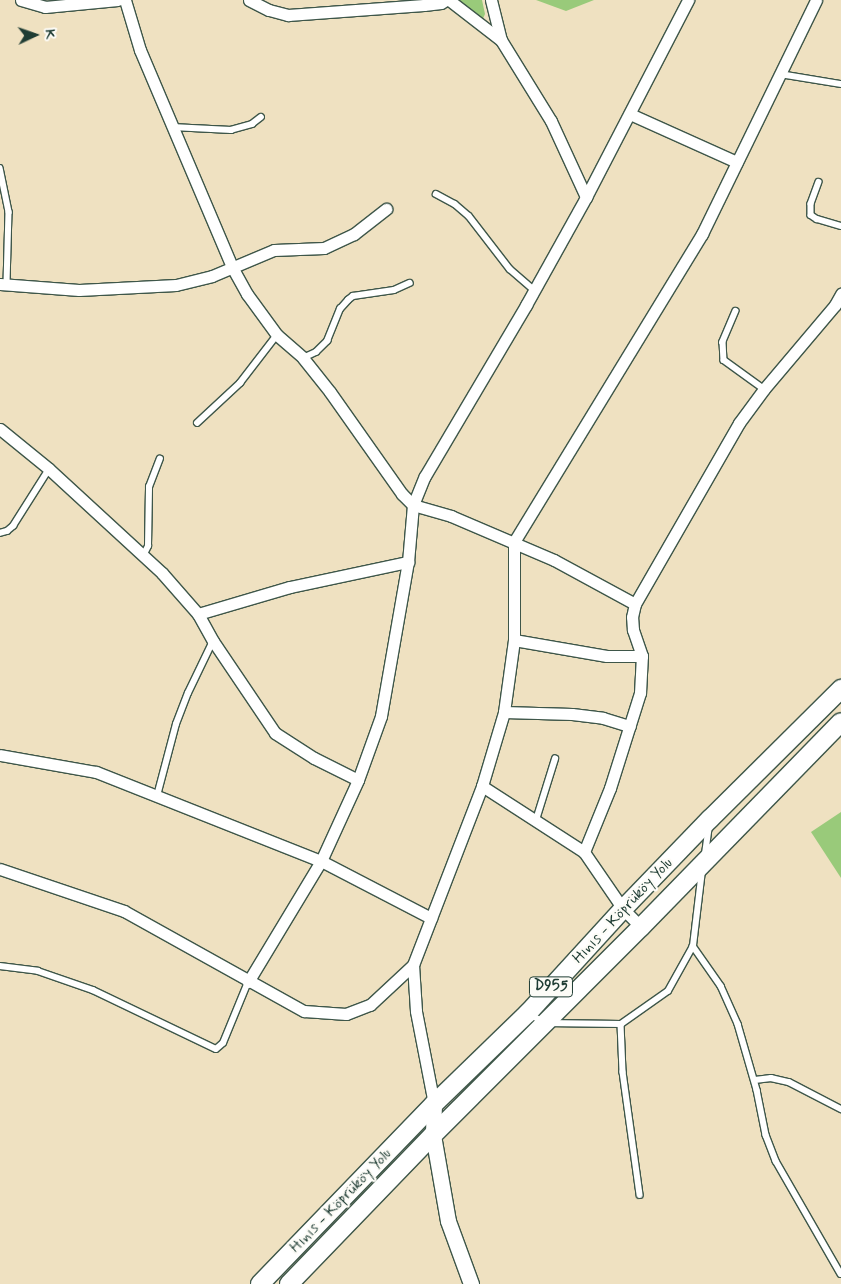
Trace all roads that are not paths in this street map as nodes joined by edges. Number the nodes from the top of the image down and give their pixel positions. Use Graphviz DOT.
graph roads {
  1 [pos="21,0"];
  2 [pos="118,0"];
  3 [pos="125,0"];
  4 [pos="249,0"];
  5 [pos="448,0"];
  6 [pos="491,0"];
  7 [pos="688,0"];
  8 [pos="816,0"];
  9 [pos="501,40"];
  10 [pos="780,74"];
  11 [pos="841,84"];
  12 [pos="630,114"];
  13 [pos="261,117"];
  14 [pos="172,127"];
  15 [pos="737,162"];
  16 [pos="0,168"];
  17 [pos="819,182"];
  18 [pos="436,194"];
  19 [pos="586,197"];
  20 [pos="386,209"];
  21 [pos="841,226"];
  22 [pos="232,267"];
  23 [pos="410,283"];
  24 [pos="4,284"];
  25 [pos="534,290"];
  26 [pos="841,294"];
  27 [pos="736,311"];
  28 [pos="277,334"];
  29 [pos="303,358"];
  30 [pos="764,389"];
  31 [pos="197,423"];
  32 [pos="0,429"];
  33 [pos="160,459"];
  34 [pos="49,469"];
  35 [pos="413,505"];
  36 [pos="0,533"];
  37 [pos="514,542"];
  38 [pos="143,556"];
  39 [pos="408,562"];
  40 [pos="635,604"];
  41 [pos="198,614"];
  42 [pos="514,640"];
  43 [pos="213,641"];
  44 [pos="642,656"];
  45 [pos="841,689"];
  46 [pos="504,712"];
  47 [pos="841,722"];
  48 [pos="630,726"];
  49 [pos="0,754"];
  50 [pos="555,759"];
  51 [pos="358,780"];
  52 [pos="482,786"];
  53 [pos="157,796"];
  54 [pos="710,819"];
  55 [pos="536,820"];
  56 [pos="584,852"];
  57 [pos="321,861"];
  58 [pos="703,863"];
  59 [pos="0,870"];
  60 [pos="624,909"];
  61 [pos="431,918"];
  62 [pos="642,927"];
  63 [pos="693,946"];
  64 [pos="413,965"];
  65 [pos="0,966"];
  66 [pos="248,982"];
  67 [pos="528,1013"];
  68 [pos="545,1023"];
  69 [pos="620,1024"];
  70 [pos="755,1080"];
  71 [pos="434,1104"];
  72 [pos="841,1109"];
  73 [pos="433,1135"];
  74 [pos="640,1196"];
  75 [pos="841,1274"];
  76 [pos="260,1284"];
  77 [pos="288,1284"];
  78 [pos="471,1284"];
  1 -- 2 [label="street"];
  3 -- 14 [label="street"];
  4 -- 5 [label="street"];
  5 -- 9 [label="street"];
  6 -- 9 [label="street"];
  7 -- 12 [label="street"];
  8 -- 10 [label="street"];
  9 -- 19 [label="street"];
  10 -- 11 [label="lane"];
  10 -- 15 [label="street"];
  12 -- 15 [label="street"];
  12 -- 19 [label="street"];
  13 -- 14 [label="lane"];
  14 -- 22 [label="street"];
  15 -- 37 [label="street"];
  16 -- 24 [label="lane"];
  17 -- 21 [label="lane"];
  18 -- 25 [label="lane"];
  19 -- 25 [label="street"];
  20 -- 22 [label="street"];
  22 -- 24 [label="street"];
  22 -- 28 [label="street"];
  23 -- 29 [label="lane"];
  25 -- 35 [label="street"];
  26 -- 30 [label="street"];
  27 -- 30 [label="lane"];
  28 -- 29 [label="street"];
  28 -- 31 [label="lane"];
  29 -- 35 [label="street"];
  30 -- 40 [label="street"];
  32 -- 34 [label="street"];
  33 -- 38 [label="lane"];
  34 -- 36 [label="lane"];
  34 -- 38 [label="street"];
  35 -- 37 [label="street"];
  35 -- 39 [label="street"];
  37 -- 40 [label="street"];
  37 -- 42 [label="street"];
  38 -- 41 [label="street"];
  39 -- 41 [label="street"];
  39 -- 51 [label="street"];
  40 -- 44 [label="street"];
  41 -- 43 [label="street"];
  42 -- 44 [label="street"];
  42 -- 46 [label="street"];
  43 -- 51 [label="street"];
  43 -- 53 [label="lane"];
  44 -- 48 [label="street"];
  45 -- 54 [label="main road, Hınıs - Köprüköy Yolu / D955"];
  46 -- 48 [label="street"];
  46 -- 52 [label="street"];
  47 -- 58 [label="main road, Hınıs - Köprüköy Yolu / D955"];
  48 -- 56 [label="street"];
  49 -- 53 [label="street"];
  50 -- 55 [label="lane"];
  51 -- 57 [label="street"];
  52 -- 55 [label="street"];
  52 -- 61 [label="street"];
  53 -- 57 [label="street"];
  54 -- 58 [label="lane"];
  54 -- 60 [label="main road, Hınıs - Köprüköy Yolu / D955"];
  55 -- 56 [label="street"];
  56 -- 60 [label="street"];
  57 -- 61 [label="street"];
  57 -- 66 [label="street"];
  58 -- 62 [label="main road, Hınıs - Köprüköy Yolu / D955"];
  58 -- 63 [label="lane"];
  59 -- 66 [label="street"];
  60 -- 62 [label="street"];
  60 -- 67 [label="main road, Hınıs - Köprüköy Yolu / D955"];
  61 -- 64 [label="street"];
  62 -- 68 [label="main road, Hınıs - Köprüköy Yolu / D955"];
  63 -- 69 [label="lane"];
  63 -- 70 [label="lane"];
  64 -- 66 [label="street"];
  64 -- 71 [label="street"];
  65 -- 66 [label="lane"];
  67 -- 68 [label="lane"];
  67 -- 71 [label="main road, Hınıs - Köprüköy Yolu / D955"];
  68 -- 69 [label="lane"];
  68 -- 73 [label="main road, Hınıs - Köprüköy Yolu / D955"];
  69 -- 74 [label="lane"];
  70 -- 72 [label="lane"];
  70 -- 75 [label="lane"];
  71 -- 73 [label="street"];
  71 -- 76 [label="main road, Hınıs - Köprüköy Yolu / D955"];
  73 -- 77 [label="main road, Hınıs - Köprüköy Yolu / D955"];
  73 -- 78 [label="street"];
}
